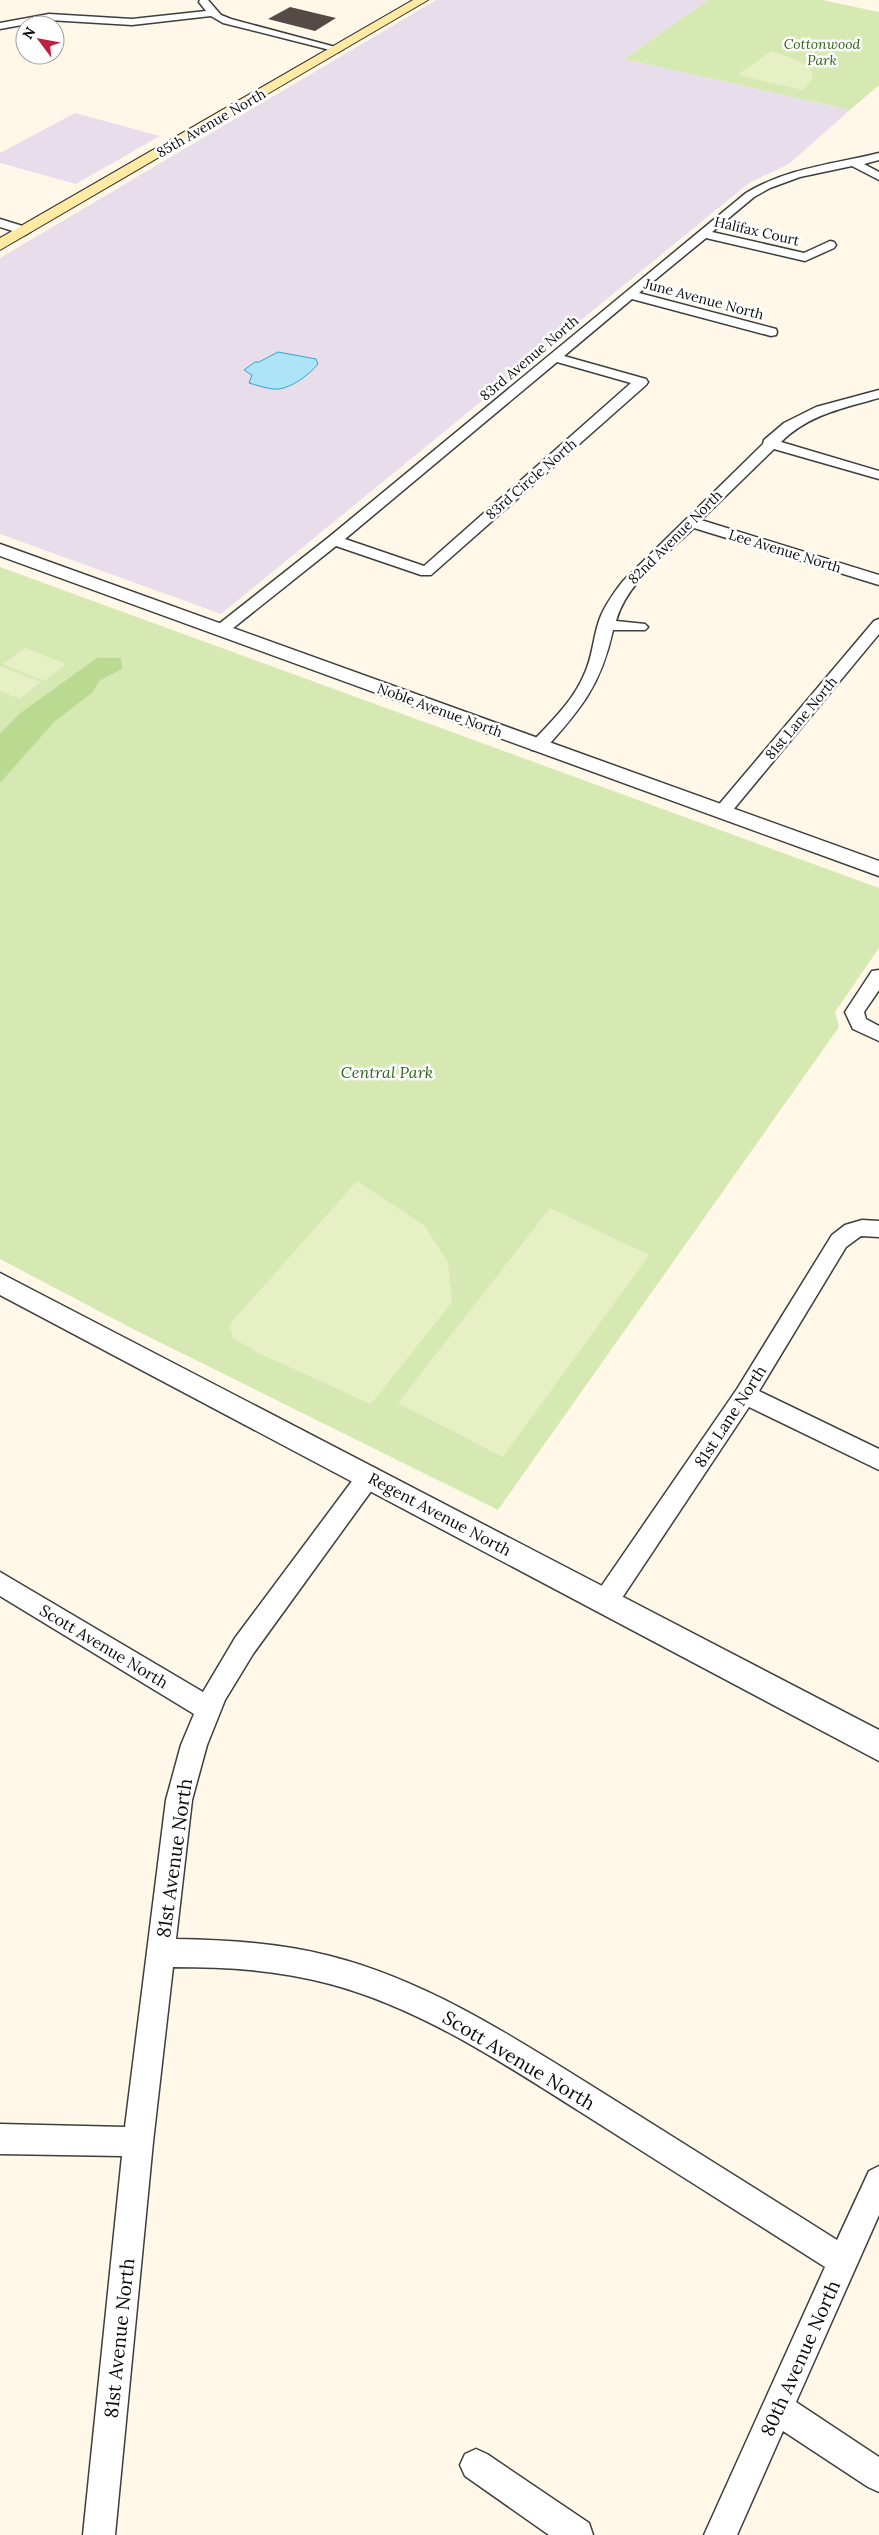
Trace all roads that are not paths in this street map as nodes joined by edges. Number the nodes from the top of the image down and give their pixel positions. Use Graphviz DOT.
graph roads {
  1 [pos="203,0"];
  2 [pos="403,0"];
  3 [pos="422,0"];
  4 [pos="212,13"];
  5 [pos="0,26"];
  6 [pos="331,48"];
  7 [pos="879,156"];
  8 [pos="855,163"];
  9 [pos="879,177"];
  10 [pos="3,227"];
  11 [pos="25,231"];
  12 [pos="704,234"];
  13 [pos="0,245"];
  14 [pos="830,245"];
  15 [pos="630,294"];
  16 [pos="771,332"];
  17 [pos="555,357"];
  18 [pos="879,394"];
  19 [pos="770,443"];
  20 [pos="879,475"];
  21 [pos="691,522"];
  22 [pos="334,540"];
  23 [pos="0,550"];
  24 [pos="879,580"];
  25 [pos="879,624"];
  26 [pos="605,625"];
  27 [pos="640,627"];
  28 [pos="221,630"];
  29 [pos="538,746"];
  30 [pos="722,812"];
  31 [pos="879,869"];
  32 [pos="879,976"];
  33 [pos="879,1034"];
  34 [pos="879,1229"];
  35 [pos="0,1283"];
  36 [pos="744,1395"];
  37 [pos="879,1460"];
  38 [pos="369,1476"];
  39 [pos="0,1583"];
  40 [pos="605,1602"];
  41 [pos="209,1709"];
  42 [pos="879,1746"];
  43 [pos="161,1953"];
  44 [pos="0,2139"];
  45 [pos="138,2142"];
  46 [pos="879,2181"];
  47 [pos="843,2262"];
  48 [pos="777,2408"];
  49 [pos="476,2465"];
  50 [pos="879,2476"];
  51 [pos="99,2535"];
  52 [pos="577,2535"];
  53 [pos="720,2535"];
  1 -- 4 [label="street"];
  2 -- 6 [label="main road, 85th Avenue North"];
  3 -- 6 [label="main road, 85th Avenue North"];
  4 -- 5 [label="street"];
  4 -- 6 [label="street"];
  6 -- 10 [label="main road, 85th Avenue North"];
  6 -- 11 [label="main road, 85th Avenue North"];
  7 -- 8 [label="street, 83rd Avenue North"];
  8 -- 9 [label="street"];
  8 -- 12 [label="street, 83rd Avenue North"];
  10 -- 11 [label="street"];
  11 -- 13 [label="main road, 85th Avenue North"];
  12 -- 14 [label="street, Halifax Court"];
  12 -- 15 [label="street, 83rd Avenue North"];
  15 -- 16 [label="street, June Avenue North"];
  15 -- 17 [label="street, 83rd Avenue North"];
  17 -- 22 [label="street, 83rd Avenue North"];
  17 -- 22 [label="street, 83rd Circle North"];
  18 -- 19 [label="street, 82nd Avenue North"];
  19 -- 20 [label="street"];
  19 -- 21 [label="street, 82nd Avenue North"];
  21 -- 24 [label="street, Lee Avenue North"];
  21 -- 26 [label="street, 82nd Avenue North"];
  22 -- 28 [label="street, 83rd Avenue North"];
  23 -- 28 [label="street, Noble Avenue North"];
  25 -- 30 [label="street, 81st Lane North"];
  26 -- 27 [label="street"];
  26 -- 29 [label="street, 82nd Avenue North"];
  28 -- 29 [label="street, Noble Avenue North"];
  29 -- 30 [label="street, Noble Avenue North"];
  30 -- 31 [label="street, Noble Avenue North"];
  32 -- 33 [label="street"];
  34 -- 36 [label="street, 81st Lane North"];
  35 -- 38 [label="street, Regent Avenue North"];
  36 -- 37 [label="street"];
  36 -- 40 [label="street, 81st Lane North"];
  38 -- 40 [label="street, Regent Avenue North"];
  38 -- 41 [label="street, 81st Avenue North"];
  39 -- 41 [label="street, Scott Avenue North"];
  40 -- 42 [label="street, Regent Avenue North"];
  41 -- 43 [label="street, 81st Avenue North"];
  43 -- 45 [label="street, 81st Avenue North"];
  43 -- 47 [label="street, Scott Avenue North"];
  44 -- 45 [label="street"];
  45 -- 51 [label="street, 81st Avenue North"];
  46 -- 47 [label="street, 80th Avenue North"];
  47 -- 48 [label="street, 80th Avenue North"];
  48 -- 50 [label="street"];
  48 -- 53 [label="street, 80th Avenue North"];
  49 -- 52 [label="street"];
}
